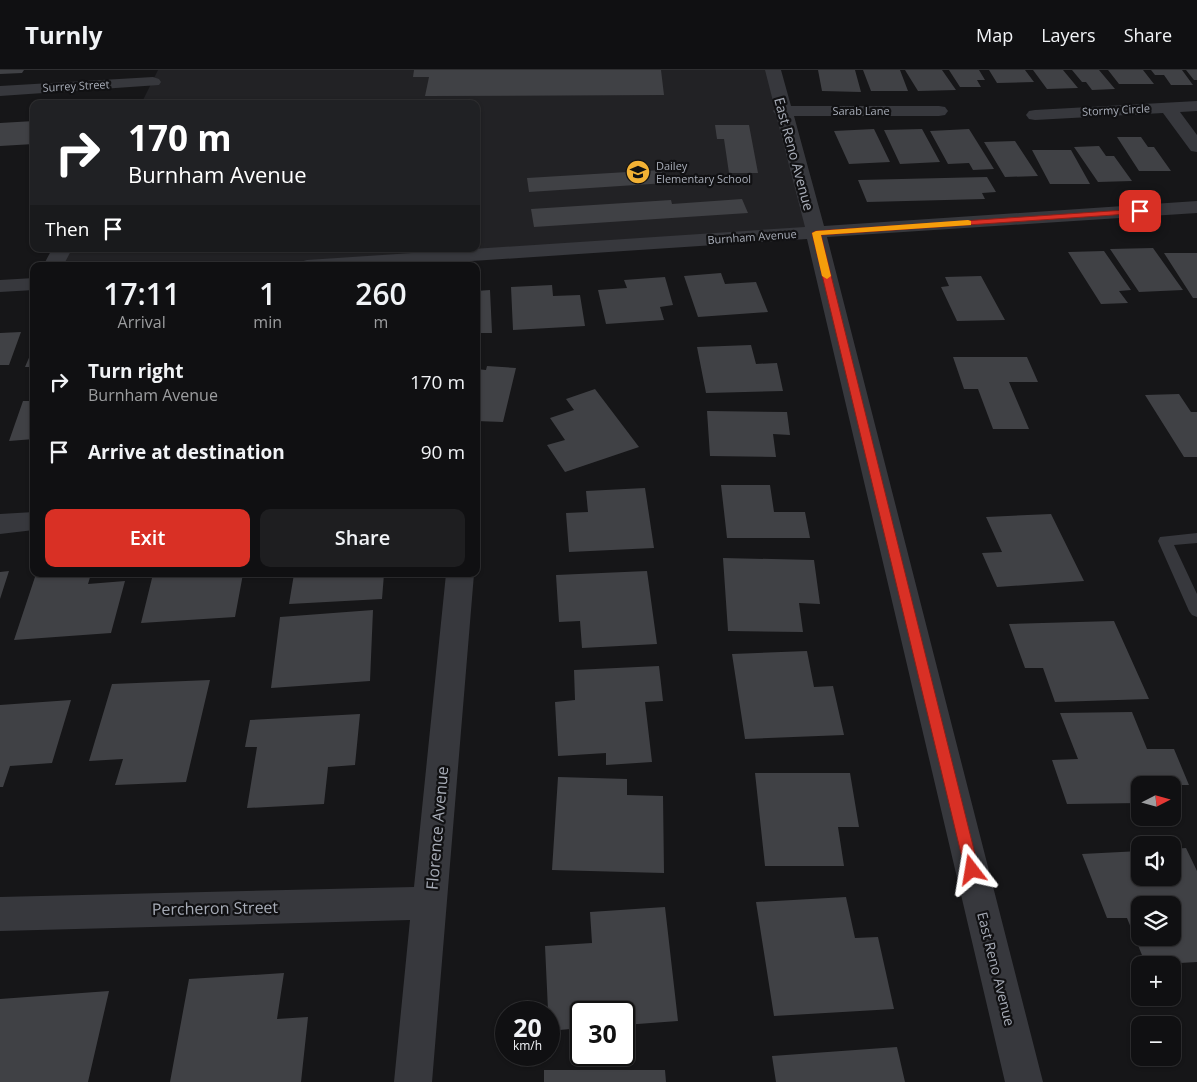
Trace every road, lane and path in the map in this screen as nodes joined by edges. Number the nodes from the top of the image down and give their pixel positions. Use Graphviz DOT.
graph roads {
  1 [pos="771,70"];
  2 [pos="152,83"];
  3 [pos="0,90"];
  4 [pos="1197,106"];
  5 [pos="1168,108"];
  6 [pos="939,110"];
  7 [pos="782,111"];
  8 [pos="1035,115"];
  9 [pos="1197,147"];
  10 [pos="1197,208"];
  11 [pos="816,233"];
  12 [pos="369,262"];
  13 [pos="30,284"];
  14 [pos="0,286"];
  15 [pos="30,521"];
  16 [pos="0,524"];
  17 [pos="1197,538"];
  18 [pos="460,577"];
  19 [pos="1197,611"];
  20 [pos="430,903"];
  21 [pos="0,914"];
  22 [pos="413,1082"];
  23 [pos="1024,1082"];
  1 -- 7 [label="street, East Reno Avenue"];
  2 -- 3 [label="street, Surrey Street"];
  4 -- 5 [label="street, Stormy Circle"];
  5 -- 8 [label="street, Stormy Circle"];
  5 -- 9 [label="street"];
  6 -- 7 [label="street, Sarab Lane"];
  7 -- 11 [label="street, East Reno Avenue"];
  10 -- 11 [label="street, Burnham Avenue"];
  11 -- 12 [label="street, Burnham Avenue"];
  11 -- 23 [label="street, East Reno Avenue"];
  13 -- 14 [label="street"];
  15 -- 16 [label="street"];
  17 -- 19 [label="lane"];
  18 -- 20 [label="street, Florence Avenue"];
  20 -- 21 [label="street, Percheron Street"];
  20 -- 22 [label="street, Florence Avenue"];
}
